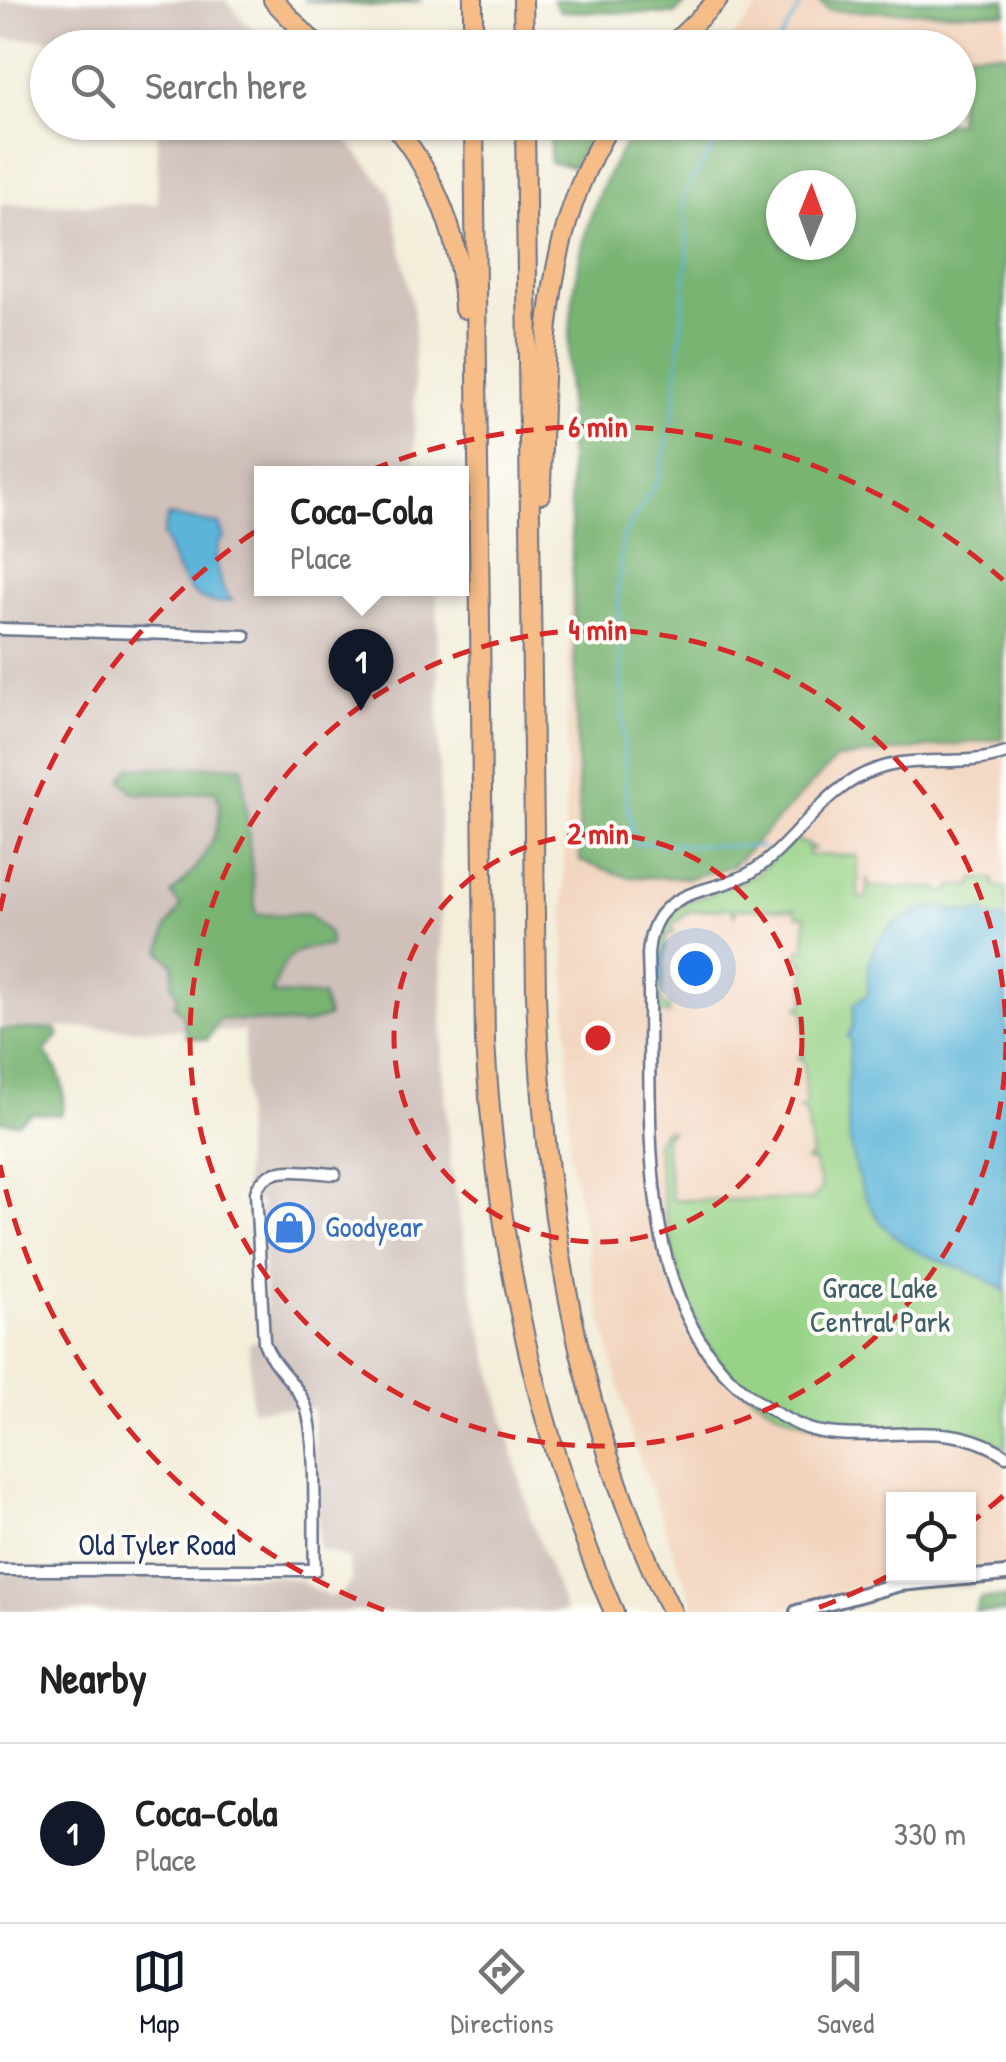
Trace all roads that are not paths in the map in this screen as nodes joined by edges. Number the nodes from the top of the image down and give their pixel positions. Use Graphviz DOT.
graph roads {
  1 [pos="273,0"];
  2 [pos="472,0"];
  3 [pos="523,0"];
  4 [pos="718,0"];
  5 [pos="302,30"];
  6 [pos="473,30"];
  7 [pos="524,30"];
  8 [pos="687,30"];
  9 [pos="403,140"];
  10 [pos="474,140"];
  11 [pos="525,140"];
  12 [pos="603,140"];
  13 [pos="478,510"];
  14 [pos="532,624"];
  15 [pos="0,629"];
  16 [pos="245,636"];
  17 [pos="1006,753"];
  18 [pos="335,1174"];
  19 [pos="1006,1456"];
  20 [pos="0,1570"];
  21 [pos="1006,1574"];
  22 [pos="614,1612"];
  23 [pos="672,1612"];
  24 [pos="797,1612"];
  1 -- 5 [label="highway"];
  2 -- 6 [label="highway"];
  3 -- 7 [label="highway"];
  4 -- 8 [label="highway"];
  9 -- 13 [label="highway"];
  10 -- 13 [label="highway"];
  11 -- 14 [label="highway"];
  12 -- 14 [label="highway"];
  13 -- 22 [label="highway"];
  14 -- 23 [label="highway"];
  15 -- 16 [label="street"];
  17 -- 19 [label="street"];
  18 -- 20 [label="street, Old Tyler Road"];
  21 -- 24 [label="street"];
}
